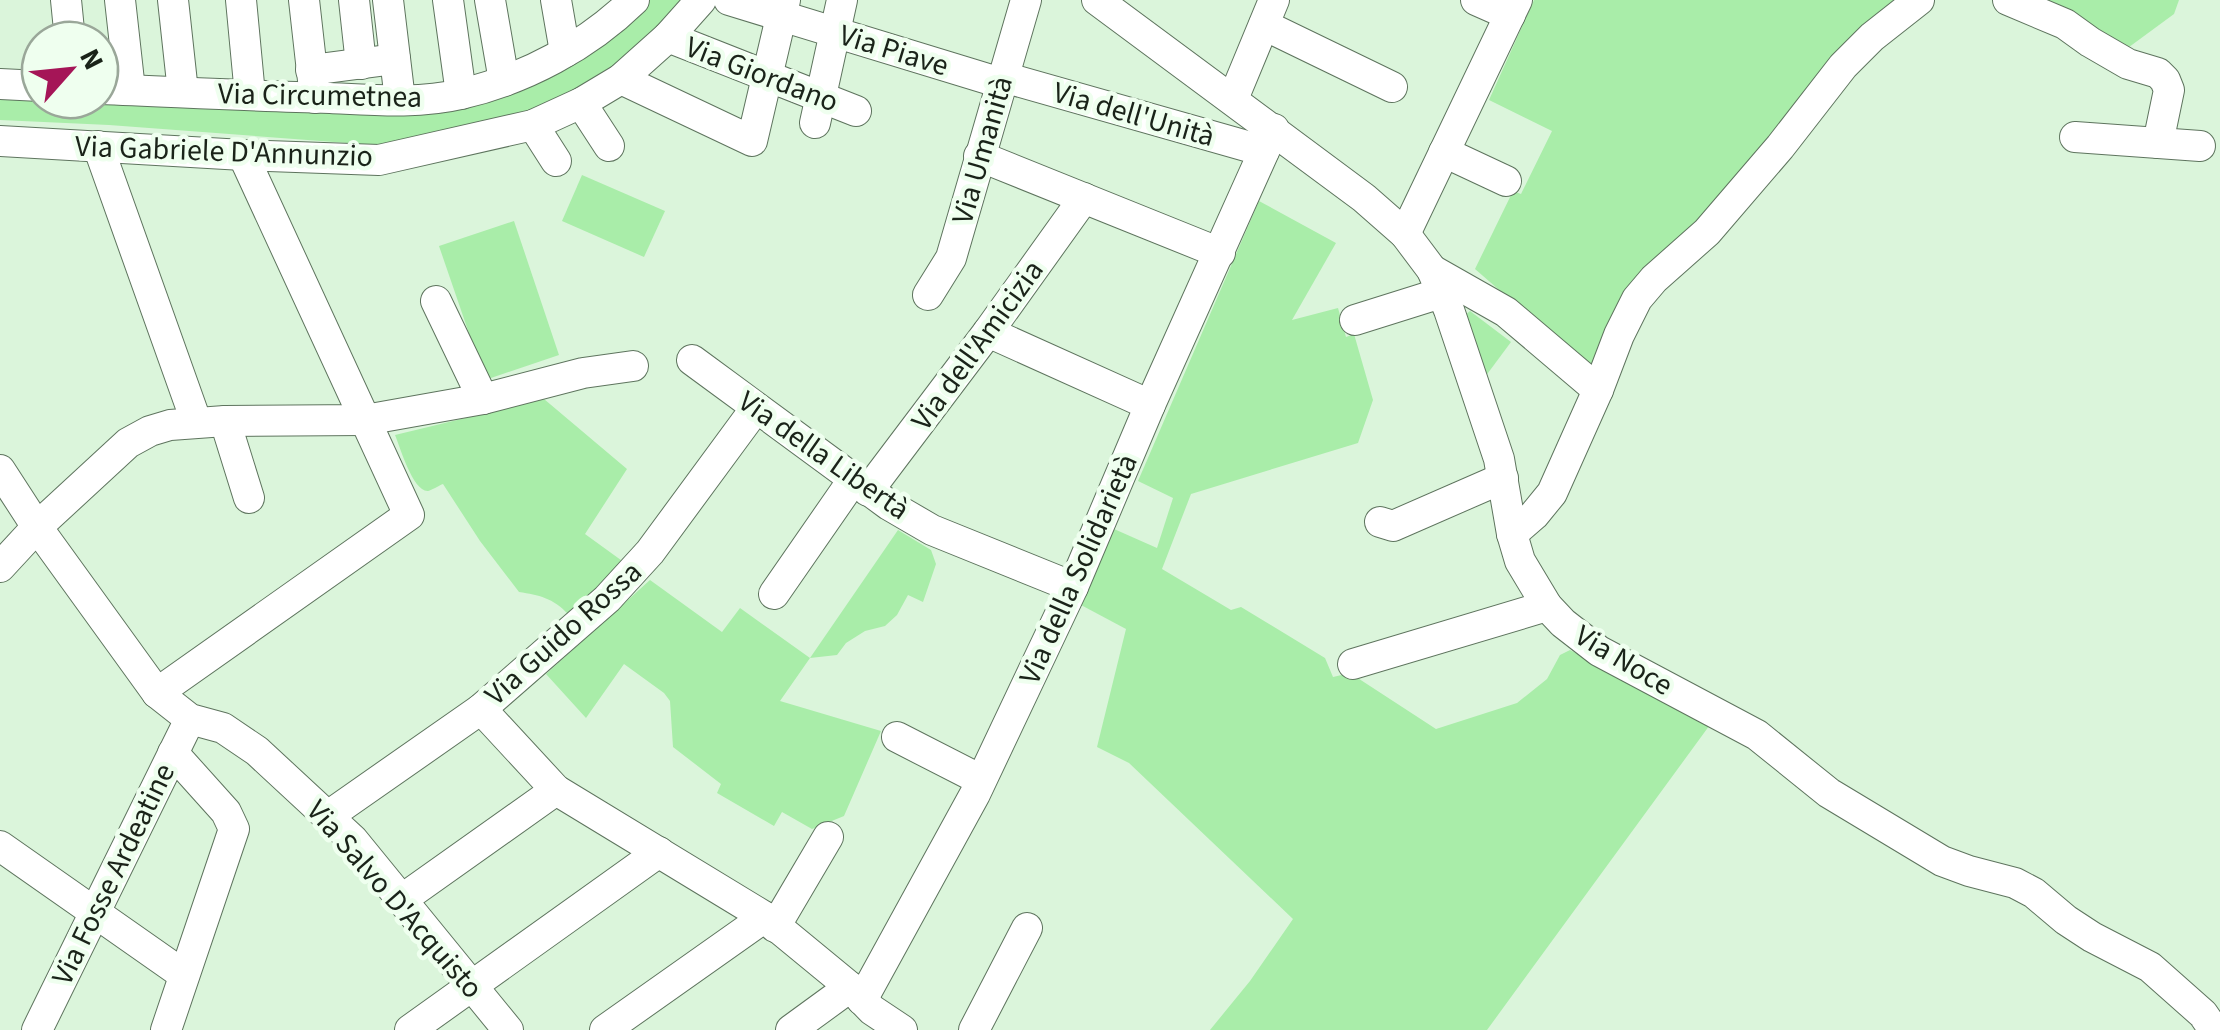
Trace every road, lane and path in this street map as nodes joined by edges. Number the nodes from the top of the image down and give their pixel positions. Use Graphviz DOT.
graph roads {
  1 [pos="173,0"];
  2 [pos="241,0"];
  3 [pos="304,0"];
  4 [pos="354,0"];
  5 [pos="388,0"];
  6 [pos="448,0"];
  7 [pos="490,0"];
  8 [pos="556,0"];
  9 [pos="701,0"];
  10 [pos="729,0"];
  11 [pos="842,0"];
  12 [pos="1026,0"];
  13 [pos="1097,0"];
  14 [pos="1476,0"];
  15 [pos="1919,0"];
  16 [pos="2008,0"];
  17 [pos="622,5"];
  18 [pos="783,8"];
  19 [pos="1513,8"];
  20 [pos="1136,12"];
  21 [pos="1269,12"];
  22 [pos="835,32"];
  23 [pos="668,37"];
  24 [pos="565,52"];
  25 [pos="395,59"];
  26 [pos="361,64"];
  27 [pos="768,76"];
  28 [pos="621,79"];
  29 [pos="504,80"];
  30 [pos="1002,80"];
  31 [pos="313,84"];
  32 [pos="1392,87"];
  33 [pos="120,89"];
  34 [pos="183,92"];
  35 [pos="460,94"];
  36 [pos="250,95"];
  37 [pos="400,100"];
  38 [pos="1232,100"];
  39 [pos="581,103"];
  40 [pos="818,110"];
  41 [pos="856,110"];
  42 [pos="533,125"];
  43 [pos="2075,137"];
  44 [pos="1269,140"];
  45 [pos="0,141"];
  46 [pos="2158,143"];
  47 [pos="98,146"];
  48 [pos="609,146"];
  49 [pos="2200,146"];
  50 [pos="1444,152"];
  51 [pos="243,155"];
  52 [pos="980,156"];
  53 [pos="556,160"];
  54 [pos="1506,181"];
  55 [pos="1084,198"];
  56 [pos="1405,234"];
  57 [pos="1220,253"];
  58 [pos="1437,282"];
  59 [pos="928,295"];
  60 [pos="436,301"];
  61 [pos="1356,320"];
  62 [pos="988,332"];
  63 [pos="692,360"];
  64 [pos="633,366"];
  65 [pos="1598,390"];
  66 [pos="483,398"];
  67 [pos="1150,404"];
  68 [pos="756,408"];
  69 [pos="365,420"];
  70 [pos="210,421"];
  71 [pos="0,470"];
  72 [pos="1502,478"];
  73 [pos="861,486"];
  74 [pos="249,498"];
  75 [pos="1380,522"];
  76 [pos="37,527"];
  77 [pos="1512,534"];
  78 [pos="0,567"];
  79 [pos="1073,586"];
  80 [pos="774,594"];
  81 [pos="1547,606"];
  82 [pos="1353,664"];
  83 [pos="156,693"];
  84 [pos="481,709"];
  85 [pos="190,719"];
  86 [pos="896,737"];
  87 [pos="173,754"];
  88 [pos="981,780"];
  89 [pos="556,790"];
  90 [pos="328,816"];
  91 [pos="828,837"];
  92 [pos="0,846"];
  93 [pos="659,852"];
  94 [pos="401,900"];
  95 [pos="94,912"];
  96 [pos="770,922"];
  97 [pos="1027,928"];
  98 [pos="184,975"];
  99 [pos="472,986"];
  100 [pos="856,994"];
  101 [pos="37,1030"];
  102 [pos="166,1030"];
  103 [pos="410,1030"];
  104 [pos="508,1030"];
  105 [pos="605,1030"];
  106 [pos="790,1030"];
  107 [pos="902,1030"];
  108 [pos="974,1030"];
  109 [pos="2214,1030"];
  1 -- 34 [label="street"];
  2 -- 36 [label="street"];
  3 -- 31 [label="street"];
  4 -- 26 [label="street"];
  5 -- 25 [label="street"];
  6 -- 35 [label="street"];
  7 -- 29 [label="street"];
  8 -- 24 [label="street"];
  9 -- 23 [label="street, Via Gabriele D'Annunzio"];
  10 -- 18 [label="street, Via Piave"];
  11 -- 22 [label="street"];
  12 -- 30 [label="street, Via Umanità"];
  13 -- 20 [label="street, Via Noce"];
  14 -- 19 [label="street"];
  15 -- 65 [label="street"];
  16 -- 46 [label="street"];
  17 -- 24 [label="street, Via Circumetnea"];
  18 -- 22 [label="street, Via Piave"];
  18 -- 27 [label="street"];
  19 -- 50 [label="street"];
  20 -- 38 [label="street, Via Noce"];
  21 -- 32 [label="street"];
  21 -- 38 [label="street"];
  22 -- 30 [label="street, Via Piave"];
  22 -- 40 [label="street"];
  23 -- 27 [label="street, Via Giordano"];
  23 -- 28 [label="street, Via Gabriele D'Annunzio"];
  24 -- 29 [label="street, Via Circumetnea"];
  25 -- 26 [label="street"];
  25 -- 37 [label="street"];
  26 -- 31 [label="street"];
  27 -- 28 [label="street"];
  27 -- 40 [label="street, Via Giordano"];
  28 -- 39 [label="street, Via Gabriele D'Annunzio"];
  29 -- 35 [label="street, Via Circumetnea"];
  30 -- 44 [label="street, Via dell'Unità"];
  30 -- 52 [label="street, Via Umanità"];
  31 -- 36 [label="street, Via Circumetnea"];
  31 -- 37 [label="street, Via Circumetnea"];
  33 -- 34 [label="street, Via Circumetnea"];
  34 -- 36 [label="street, Via Circumetnea"];
  35 -- 37 [label="street, Via Circumetnea"];
  38 -- 44 [label="street, Via Noce"];
  39 -- 42 [label="street, Via Gabriele D'Annunzio"];
  39 -- 48 [label="street"];
  40 -- 41 [label="street, Via Giordano"];
  42 -- 51 [label="street, Via Gabriele D'Annunzio"];
  42 -- 53 [label="street"];
  43 -- 46 [label="street"];
  44 -- 56 [label="street, Via Noce"];
  44 -- 57 [label="street, Via della Solidarietà"];
  45 -- 47 [label="street, Via Gabriele D'Annunzio"];
  46 -- 49 [label="street"];
  47 -- 51 [label="street, Via Gabriele D'Annunzio"];
  47 -- 70 [label="street"];
  50 -- 54 [label="street"];
  50 -- 56 [label="street"];
  51 -- 69 [label="street"];
  52 -- 55 [label="street"];
  52 -- 59 [label="street, Via Umanità"];
  55 -- 57 [label="street"];
  55 -- 62 [label="street, Via dell'Amicizia"];
  56 -- 58 [label="street, Via Noce"];
  57 -- 67 [label="street, Via della Solidarietà"];
  58 -- 61 [label="street"];
  58 -- 65 [label="street"];
  58 -- 72 [label="street, Via Noce"];
  60 -- 66 [label="street"];
  62 -- 67 [label="street"];
  62 -- 73 [label="street, Via dell'Amicizia"];
  63 -- 68 [label="street, Via della Libertà"];
  64 -- 66 [label="street"];
  65 -- 77 [label="street"];
  66 -- 69 [label="street"];
  67 -- 79 [label="street, Via della Solidarietà"];
  68 -- 73 [label="street, Via della Libertà"];
  68 -- 84 [label="street, Via Guido Rossa"];
  69 -- 70 [label="street"];
  69 -- 83 [label="street"];
  70 -- 74 [label="street"];
  70 -- 76 [label="street"];
  71 -- 76 [label="street, Via Salvo D'Acquisto"];
  72 -- 75 [label="street"];
  72 -- 77 [label="street, Via Noce"];
  73 -- 79 [label="street, Via della Libertà"];
  73 -- 80 [label="street, Via dell'Amicizia"];
  76 -- 78 [label="street"];
  76 -- 83 [label="street, Via Salvo D'Acquisto"];
  77 -- 81 [label="street, Via Noce"];
  79 -- 88 [label="street, Via della Solidarietà"];
  81 -- 82 [label="street"];
  81 -- 109 [label="street, Via Noce"];
  83 -- 85 [label="street, Via Salvo D'Acquisto"];
  84 -- 89 [label="street"];
  84 -- 90 [label="street, Via Guido Rossa"];
  85 -- 87 [label="street, Via Fosse Ardeatine"];
  85 -- 90 [label="street, Via Salvo D'Acquisto"];
  86 -- 88 [label="street"];
  87 -- 95 [label="street, Via Fosse Ardeatine"];
  87 -- 98 [label="street"];
  88 -- 100 [label="street, Via della Solidarietà"];
  89 -- 93 [label="street"];
  89 -- 94 [label="street"];
  90 -- 94 [label="street, Via Salvo D'Acquisto"];
  91 -- 96 [label="street"];
  92 -- 95 [label="street"];
  93 -- 96 [label="street"];
  93 -- 99 [label="street"];
  94 -- 99 [label="street, Via Salvo D'Acquisto"];
  95 -- 98 [label="street"];
  95 -- 101 [label="street, Via Fosse Ardeatine"];
  96 -- 100 [label="street"];
  96 -- 105 [label="street"];
  97 -- 108 [label="street"];
  98 -- 102 [label="street"];
  99 -- 103 [label="street"];
  99 -- 104 [label="street, Via Salvo D'Acquisto"];
  100 -- 106 [label="street, Via della Solidarietà"];
  100 -- 107 [label="street"];
}
